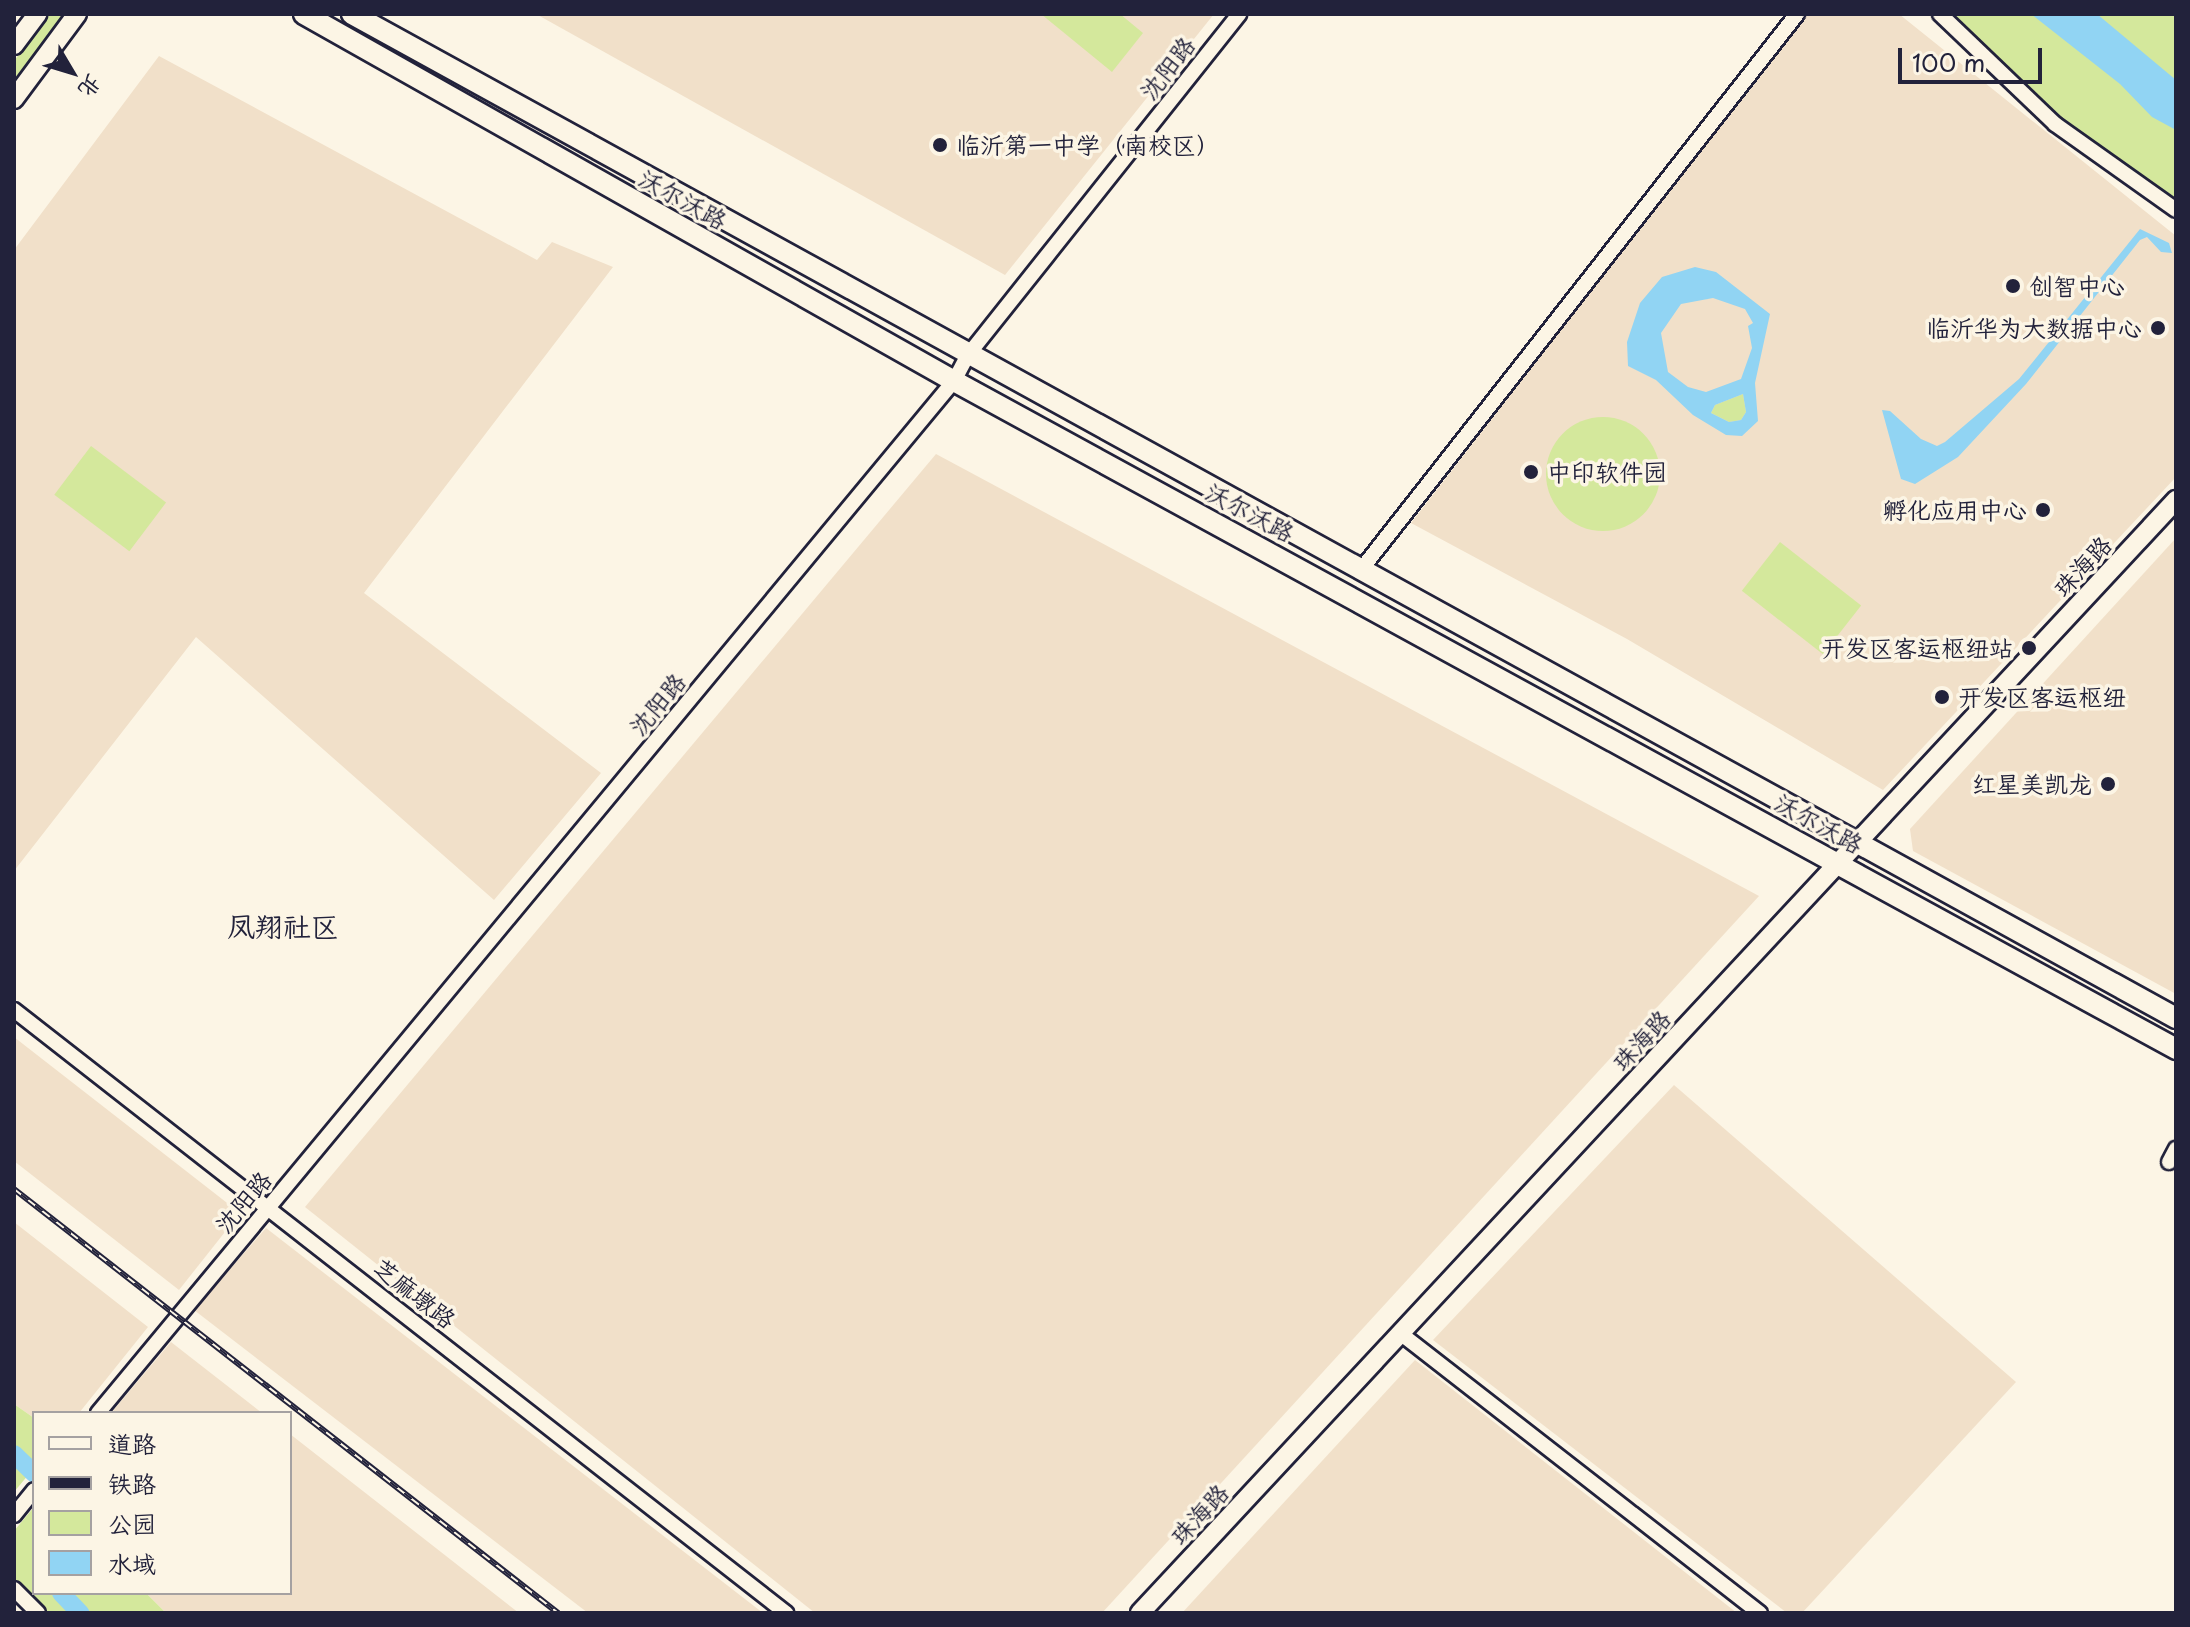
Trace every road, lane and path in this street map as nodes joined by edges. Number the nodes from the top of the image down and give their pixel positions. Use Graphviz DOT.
graph roads {
  1 [pos="37,14"];
  2 [pos="77,14"];
  3 [pos="304,14"];
  4 [pos="352,14"];
  5 [pos="1239,14"];
  6 [pos="1797,14"];
  7 [pos="1940,14"];
  8 [pos="14,45"];
  9 [pos="14,99"];
  10 [pos="2176,210"];
  11 [pos="968,355"];
  12 [pos="954,381"];
  13 [pos="2176,500"];
  14 [pos="1360,571"];
  15 [pos="1856,844"];
  16 [pos="1838,864"];
  17 [pos="14,1010"];
  18 [pos="2176,1018"];
  19 [pos="2176,1049"];
  20 [pos="269,1205"];
  21 [pos="1400,1333"];
  22 [pos="100,1411"];
  23 [pos="32,1492"];
  24 [pos="14,1515"];
  25 [pos="14,1589"];
  26 [pos="38,1613"];
  27 [pos="786,1613"];
  28 [pos="1140,1613"];
  29 [pos="1760,1613"];
  1 -- 8 [label="main road"];
  2 -- 9 [label="main road"];
  3 -- 12 [label="highway, 沃尔沃路"];
  4 -- 11 [label="highway, 沃尔沃路"];
  5 -- 11 [label="street, 沈阳路"];
  6 -- 14 [label="street"];
  7 -- 10 [label="street"];
  11 -- 12 [label="street, 沈阳路"];
  11 -- 14 [label="highway, 沃尔沃路"];
  12 -- 16 [label="highway, 沃尔沃路"];
  12 -- 20 [label="street, 沈阳路"];
  13 -- 15 [label="main road, 珠海路"];
  14 -- 15 [label="highway, 沃尔沃路"];
  15 -- 16 [label="main road, 珠海路"];
  15 -- 18 [label="highway, 沃尔沃路"];
  16 -- 19 [label="highway, 沃尔沃路"];
  16 -- 21 [label="main road, 珠海路"];
  17 -- 20 [label="street, 芝麻墩路"];
  20 -- 22 [label="street, 沈阳路"];
  20 -- 27 [label="street, 芝麻墩路"];
  21 -- 28 [label="main road, 珠海路"];
  21 -- 29 [label="street"];
  23 -- 24 [label="street"];
  25 -- 26 [label="street"];
}
